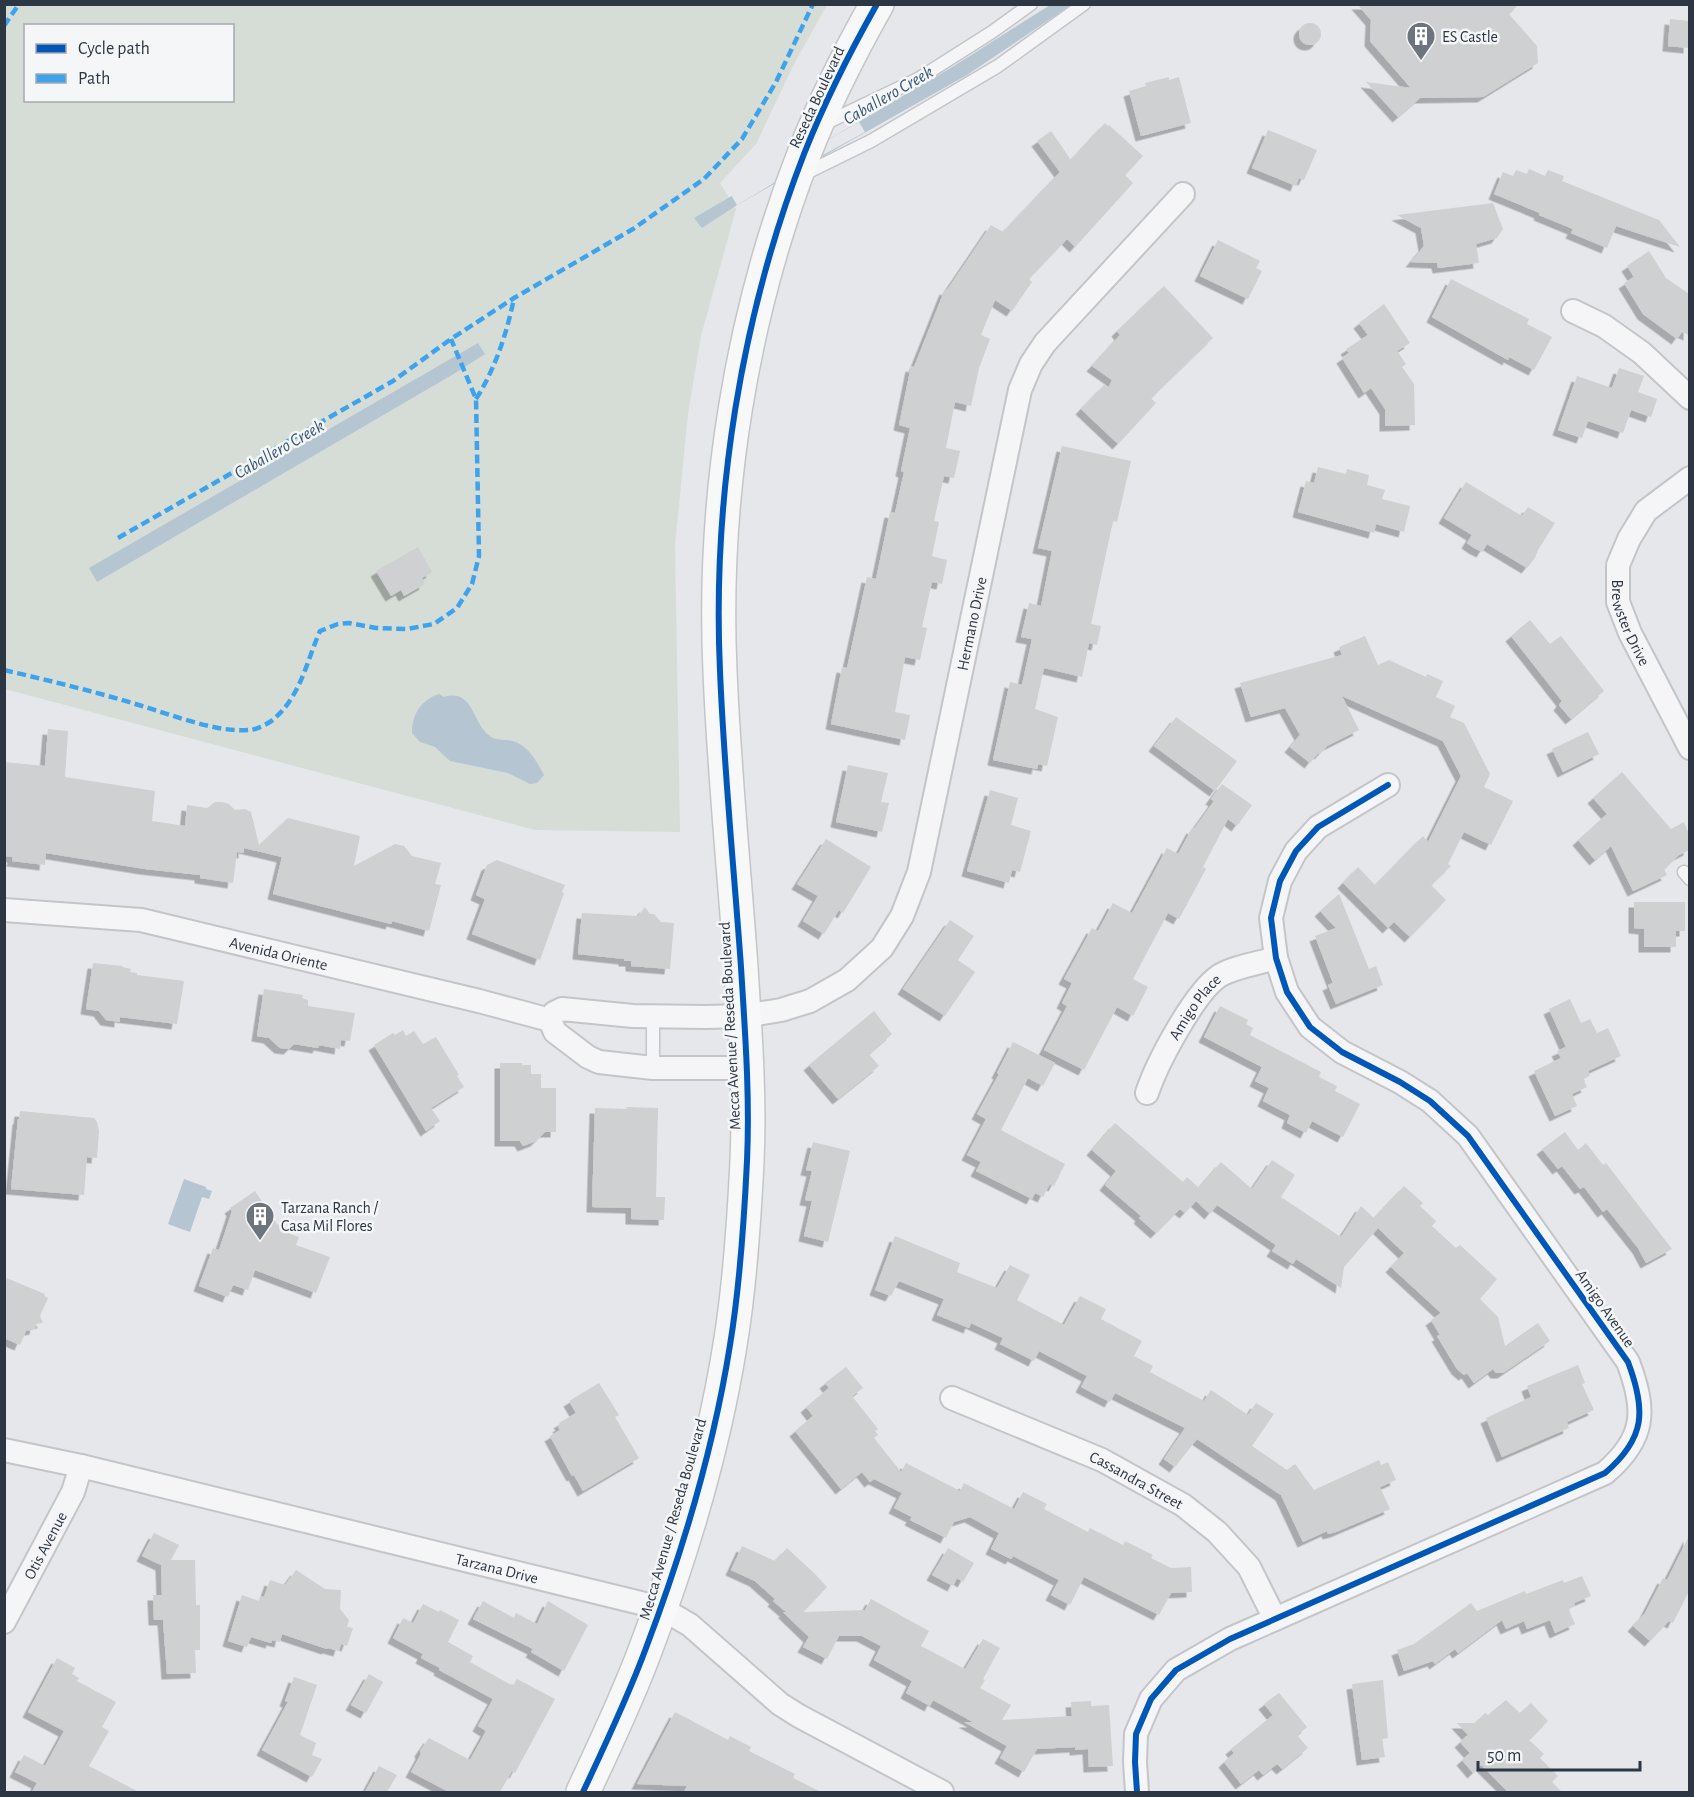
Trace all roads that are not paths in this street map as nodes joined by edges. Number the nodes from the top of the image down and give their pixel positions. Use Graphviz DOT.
graph roads {
  1 [pos="877,4"];
  2 [pos="1031,4"];
  3 [pos="1084,4"];
  4 [pos="803,157"];
  5 [pos="1183,194"];
  6 [pos="765,273"];
  7 [pos="1573,311"];
  8 [pos="1689,398"];
  9 [pos="1689,478"];
  10 [pos="1689,748"];
  11 [pos="1388,785"];
  12 [pos="4,910"];
  13 [pos="1276,958"];
  14 [pos="653,1016"];
  15 [pos="744,1016"];
  16 [pos="549,1020"];
  17 [pos="653,1068"];
  18 [pos="748,1068"];
  19 [pos="1147,1093"];
  20 [pos="952,1398"];
  21 [pos="4,1450"];
  22 [pos="81,1466"];
  23 [pos="661,1608"];
  24 [pos="1275,1619"];
  25 [pos="4,1622"];
  26 [pos="583,1792"];
  27 [pos="942,1792"];
  28 [pos="1137,1792"];
  1 -- 4 [label="main road, Reseda Boulevard"];
  2 -- 4 [label="lane"];
  3 -- 4 [label="lane"];
  4 -- 6 [label="main road, Reseda Boulevard"];
  5 -- 15 [label="street, Hermano Drive"];
  6 -- 15 [label="main road, Mecca Avenue / Reseda Boulevard"];
  7 -- 8 [label="street"];
  9 -- 10 [label="street, Brewster Drive"];
  11 -- 13 [label="street, Amigo Avenue"];
  12 -- 16 [label="street, Avenida Oriente"];
  13 -- 19 [label="street, Amigo Place"];
  13 -- 24 [label="street, Amigo Avenue"];
  14 -- 15 [label="street"];
  14 -- 16 [label="street"];
  14 -- 17 [label="lane"];
  15 -- 18 [label="main road, Mecca Avenue / Reseda Boulevard"];
  16 -- 17 [label="street"];
  17 -- 18 [label="street"];
  18 -- 23 [label="main road, Mecca Avenue / Reseda Boulevard"];
  20 -- 24 [label="street, Cassandra Street"];
  21 -- 22 [label="street, Tarzana Drive"];
  22 -- 23 [label="street, Tarzana Drive"];
  22 -- 25 [label="street, Otis Avenue"];
  23 -- 26 [label="main road, Mecca Avenue / Reseda Boulevard"];
  23 -- 27 [label="street, Tarzana Drive"];
  24 -- 28 [label="street, Amigo Avenue"];
}
